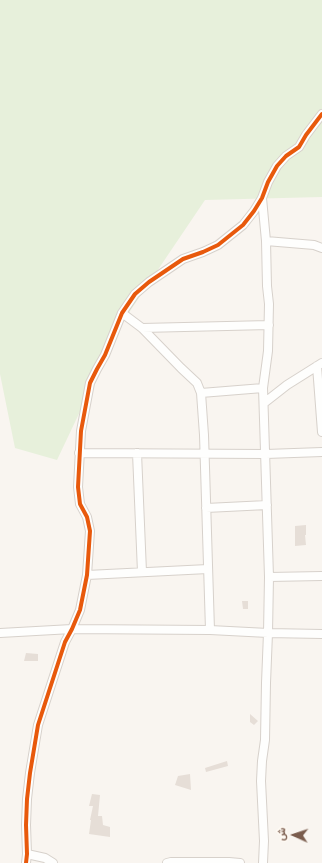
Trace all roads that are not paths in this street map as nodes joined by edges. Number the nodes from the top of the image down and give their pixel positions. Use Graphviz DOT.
graph roads {
  1 [pos="322,114"];
  2 [pos="262,198"];
  3 [pos="266,241"];
  4 [pos="322,248"];
  5 [pos="122,313"];
  6 [pos="269,325"];
  7 [pos="142,328"];
  8 [pos="320,365"];
  9 [pos="264,388"];
  10 [pos="201,393"];
  11 [pos="264,403"];
  12 [pos="322,432"];
  13 [pos="322,452"];
  14 [pos="79,453"];
  15 [pos="137,453"];
  16 [pos="204,453"];
  17 [pos="266,454"];
  18 [pos="267,505"];
  19 [pos="206,508"];
  20 [pos="208,569"];
  21 [pos="142,572"];
  22 [pos="87,574"];
  23 [pos="322,576"];
  24 [pos="269,577"];
  25 [pos="72,629"];
  26 [pos="210,630"];
  27 [pos="0,633"];
  28 [pos="268,633"];
  29 [pos="322,634"];
  30 [pos="27,854"];
  31 [pos="26,863"];
  32 [pos="53,863"];
  33 [pos="167,863"];
  34 [pos="240,863"];
  35 [pos="263,863"];
  1 -- 2 [label="street"];
  2 -- 3 [label="street"];
  2 -- 5 [label="street"];
  3 -- 4 [label="street"];
  3 -- 6 [label="street"];
  5 -- 7 [label="street"];
  5 -- 14 [label="street"];
  6 -- 7 [label="street"];
  6 -- 9 [label="street"];
  7 -- 10 [label="street"];
  8 -- 11 [label="street"];
  8 -- 12 [label="street"];
  9 -- 10 [label="street"];
  9 -- 11 [label="street"];
  10 -- 16 [label="street"];
  11 -- 17 [label="street"];
  13 -- 17 [label="street"];
  14 -- 15 [label="street"];
  14 -- 22 [label="street"];
  15 -- 16 [label="street"];
  15 -- 21 [label="street"];
  16 -- 17 [label="street"];
  16 -- 19 [label="street"];
  17 -- 18 [label="street"];
  18 -- 19 [label="street"];
  18 -- 24 [label="street"];
  19 -- 20 [label="street"];
  20 -- 21 [label="street"];
  20 -- 26 [label="street"];
  21 -- 22 [label="street"];
  22 -- 25 [label="street"];
  23 -- 24 [label="street"];
  24 -- 28 [label="street"];
  25 -- 26 [label="street"];
  25 -- 27 [label="street"];
  25 -- 30 [label="street"];
  26 -- 28 [label="street"];
  28 -- 29 [label="street"];
  28 -- 35 [label="street"];
  30 -- 31 [label="street"];
  30 -- 32 [label="street"];
  33 -- 34 [label="street"];
}
